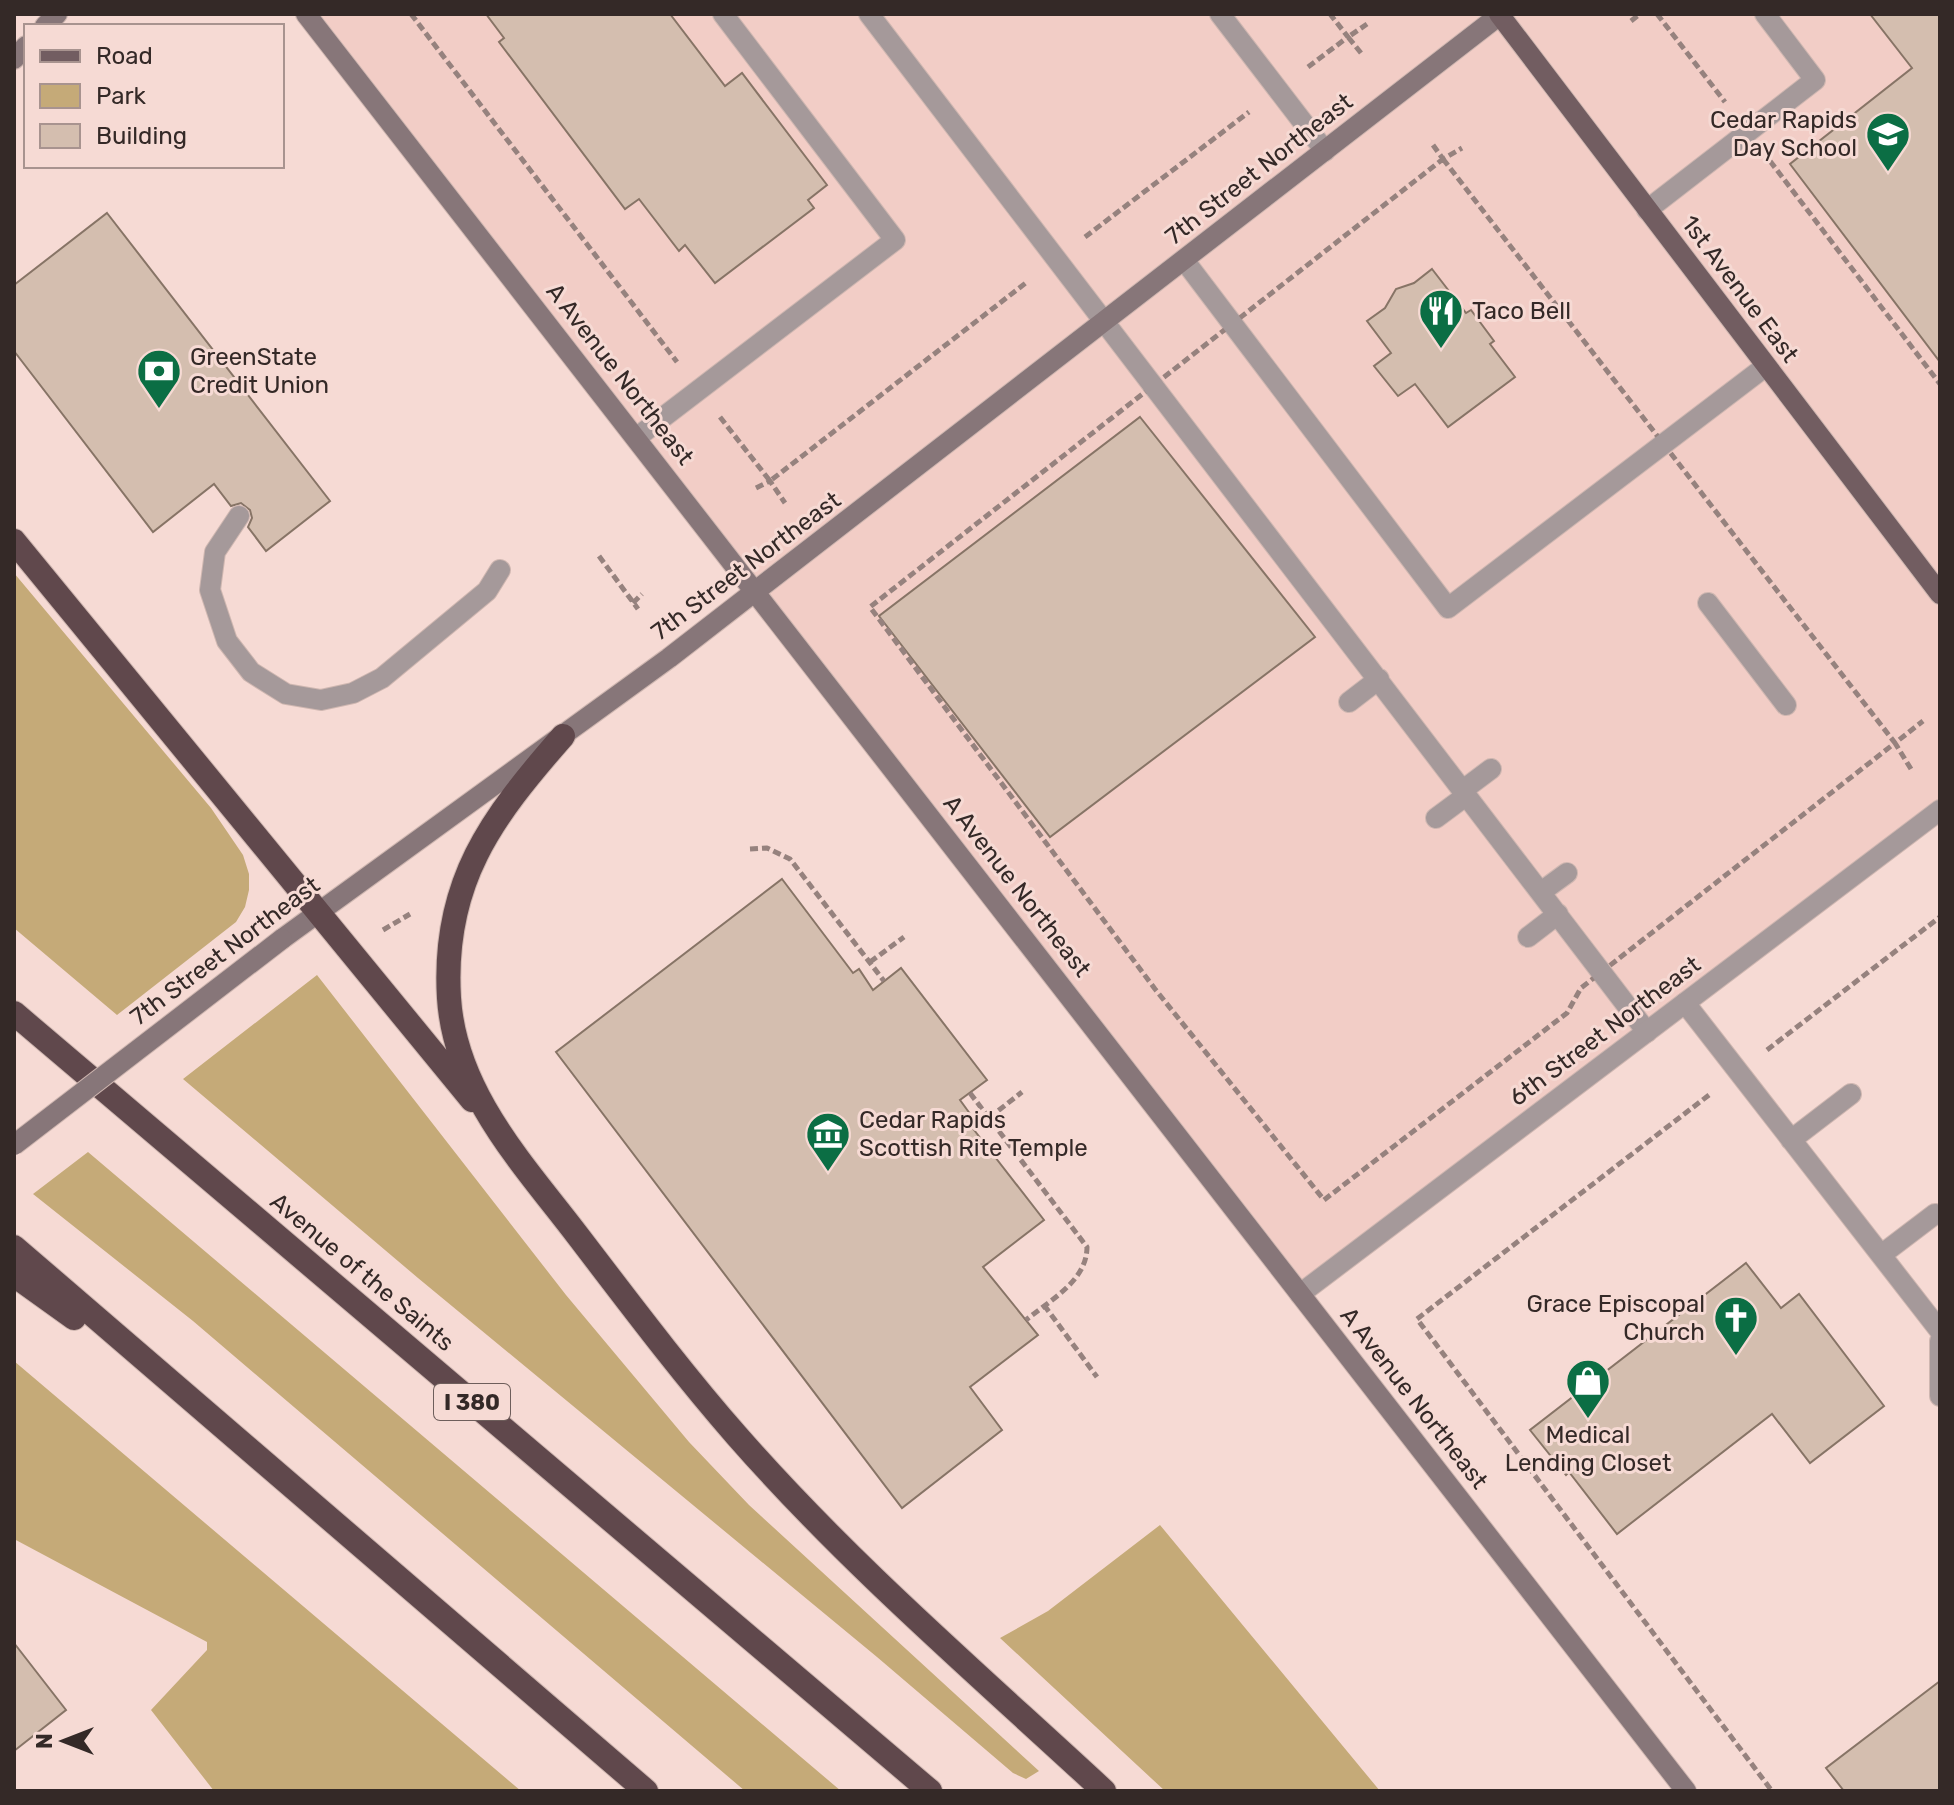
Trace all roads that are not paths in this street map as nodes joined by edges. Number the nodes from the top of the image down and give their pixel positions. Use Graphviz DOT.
graph roads {
  1 [pos="723,14"];
  2 [pos="1220,14"];
  3 [pos="1500,14"];
  4 [pos="1765,14"];
  5 [pos="871,15"];
  6 [pos="314,17"];
  7 [pos="1325,151"];
  8 [pos="1647,210"];
  9 [pos="1184,260"];
  10 [pos="1106,321"];
  11 [pos="1766,366"];
  12 [pos="636,438"];
  13 [pos="239,516"];
  14 [pos="14,541"];
  15 [pos="500,570"];
  16 [pos="754,592"];
  17 [pos="1940,594"];
  18 [pos="1708,603"];
  19 [pos="1379,679"];
  20 [pos="1349,702"];
  21 [pos="1786,705"];
  22 [pos="563,736"];
  23 [pos="1491,769"];
  24 [pos="1465,792"];
  25 [pos="1940,810"];
  26 [pos="1436,818"];
  27 [pos="1567,873"];
  28 [pos="1541,892"];
  29 [pos="319,911"];
  30 [pos="1558,914"];
  31 [pos="1528,937"];
  32 [pos="1685,1003"];
  33 [pos="14,1013"];
  34 [pos="1647,1032"];
  35 [pos="1851,1094"];
  36 [pos="494,1127"];
  37 [pos="1791,1140"];
  38 [pos="14,1145"];
  39 [pos="1935,1214"];
  40 [pos="14,1247"];
  41 [pos="1881,1255"];
  42 [pos="14,1275"];
  43 [pos="1300,1294"];
  44 [pos="1940,1331"];
  45 [pos="1940,1341"];
  46 [pos="1940,1396"];
  47 [pos="198,1406"];
  48 [pos="646,1791"];
  49 [pos="930,1791"];
  50 [pos="1104,1791"];
  51 [pos="1686,1791"];
  1 -- 12 [label="street"];
  2 -- 7 [label="street"];
  3 -- 7 [label="street, 7th Street Northeast"];
  3 -- 8 [label="main road, 1st Avenue East"];
  4 -- 8 [label="street"];
  5 -- 10 [label="street"];
  6 -- 12 [label="street, A Avenue Northeast"];
  7 -- 9 [label="street, 7th Street Northeast"];
  8 -- 11 [label="main road, 1st Avenue East"];
  9 -- 10 [label="street, 7th Street Northeast"];
  9 -- 11 [label="street"];
  10 -- 16 [label="street, 7th Street Northeast"];
  10 -- 19 [label="street"];
  11 -- 17 [label="main road, 1st Avenue East"];
  12 -- 16 [label="street, A Avenue Northeast"];
  13 -- 15 [label="street"];
  14 -- 29 [label="highway"];
  16 -- 22 [label="street, 7th Street Northeast"];
  16 -- 43 [label="street, A Avenue Northeast"];
  18 -- 21 [label="street"];
  19 -- 20 [label="street"];
  19 -- 24 [label="street"];
  22 -- 29 [label="street, 7th Street Northeast"];
  22 -- 36 [label="highway"];
  23 -- 24 [label="street"];
  24 -- 26 [label="street"];
  24 -- 28 [label="street"];
  25 -- 32 [label="street, 6th Street Northeast"];
  27 -- 28 [label="street"];
  28 -- 30 [label="street"];
  29 -- 36 [label="highway"];
  29 -- 38 [label="street, 7th Street Northeast, bridge"];
  30 -- 31 [label="street"];
  30 -- 34 [label="street"];
  32 -- 34 [label="street, 6th Street Northeast"];
  32 -- 37 [label="street"];
  33 -- 49 [label="highway, Avenue of the Saints / I 380"];
  34 -- 43 [label="street, 6th Street Northeast"];
  35 -- 37 [label="street"];
  36 -- 50 [label="highway"];
  37 -- 41 [label="street"];
  39 -- 41 [label="street"];
  40 -- 47 [label="highway"];
  41 -- 44 [label="street"];
  42 -- 47 [label="highway"];
  43 -- 51 [label="street, A Avenue Northeast"];
  45 -- 46 [label="street"];
  47 -- 48 [label="highway"];
}
